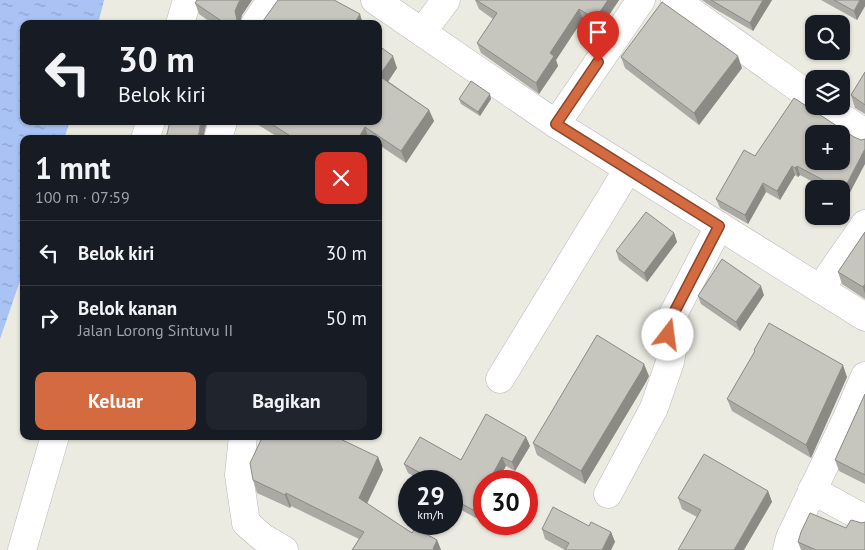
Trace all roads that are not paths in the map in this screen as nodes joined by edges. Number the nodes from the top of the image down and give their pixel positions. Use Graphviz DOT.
graph roads {
  1 [pos="187,0"];
  2 [pos="271,0"];
  3 [pos="375,0"];
  4 [pos="446,0"];
  5 [pos="641,0"];
  6 [pos="675,0"];
  7 [pos="181,20"];
  8 [pos="258,20"];
  9 [pos="422,32"];
  10 [pos="805,93"];
  11 [pos="838,115"];
  12 [pos="556,124"];
  13 [pos="865,133"];
  14 [pos="628,169"];
  15 [pos="865,224"];
  16 [pos="719,226"];
  17 [pos="820,289"];
  18 [pos="865,317"];
  19 [pos="865,376"];
  20 [pos="500,379"];
  21 [pos="54,440"];
  22 [pos="243,440"];
  23 [pos="812,490"];
  24 [pos="608,494"];
  25 [pos="865,519"];
  26 [pos="22,550"];
  27 [pos="284,550"];
  28 [pos="786,550"];
  1 -- 7 [label="street"];
  2 -- 8 [label="street"];
  3 -- 9 [label="street"];
  4 -- 9 [label="street"];
  5 -- 12 [label="street"];
  6 -- 10 [label="street"];
  9 -- 12 [label="street"];
  11 -- 13 [label="street"];
  12 -- 14 [label="street"];
  14 -- 16 [label="street"];
  14 -- 20 [label="street"];
  15 -- 17 [label="street"];
  16 -- 17 [label="street"];
  16 -- 24 [label="street"];
  17 -- 18 [label="street"];
  19 -- 23 [label="street"];
  21 -- 26 [label="street"];
  22 -- 27 [label="street"];
  23 -- 25 [label="street"];
  23 -- 28 [label="street"];
}
